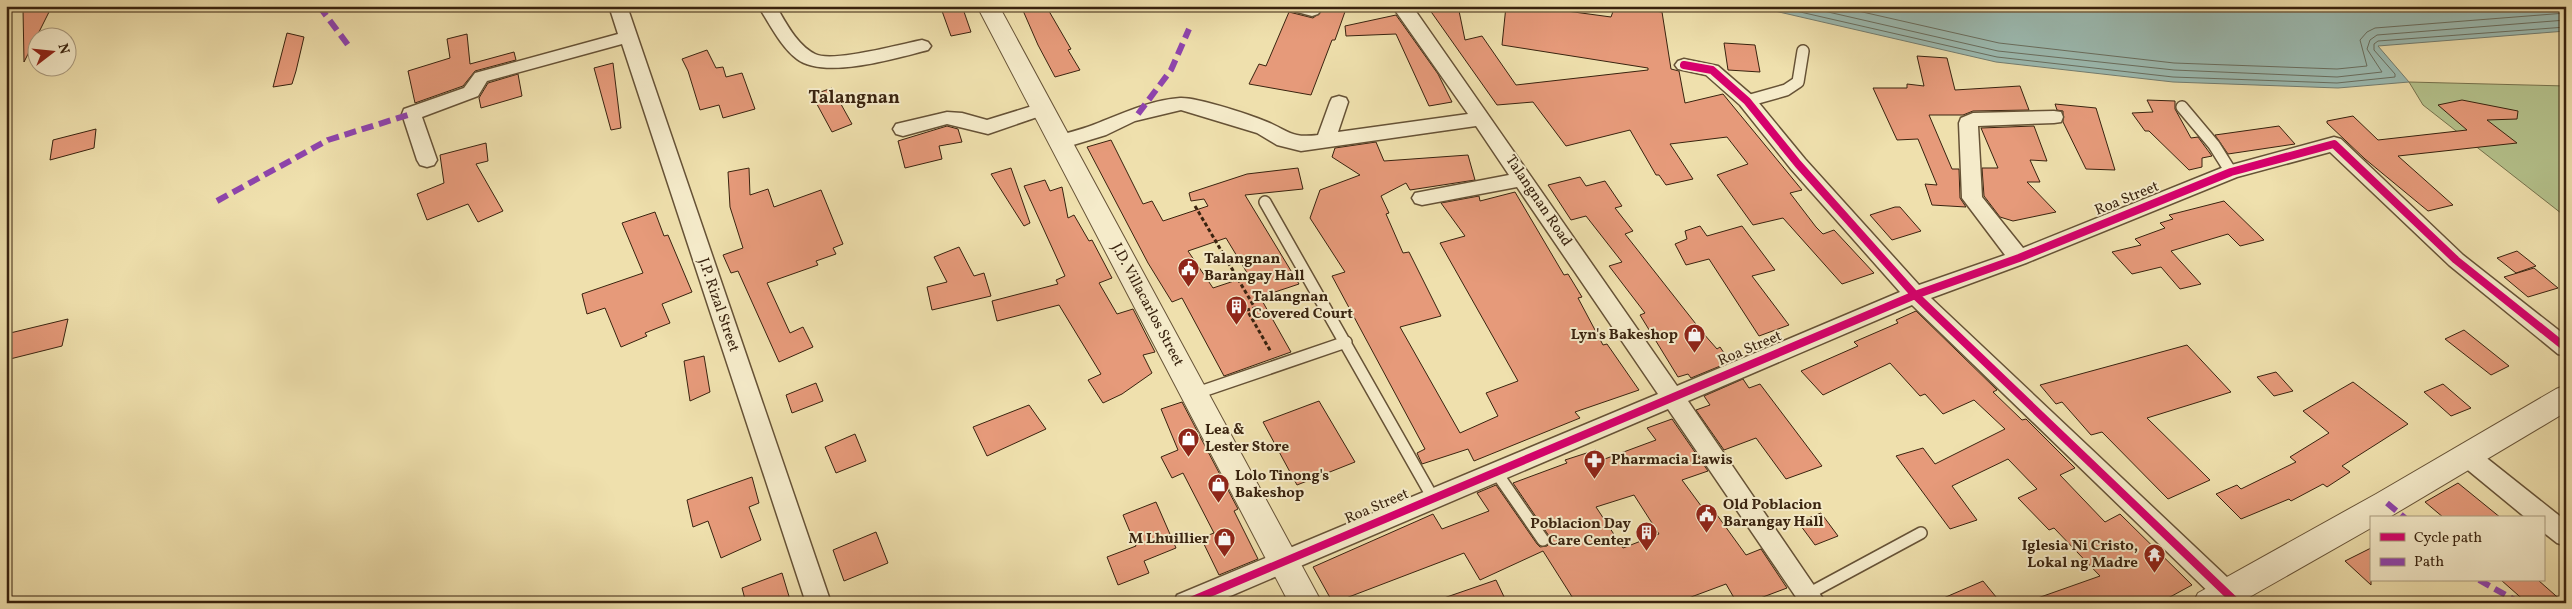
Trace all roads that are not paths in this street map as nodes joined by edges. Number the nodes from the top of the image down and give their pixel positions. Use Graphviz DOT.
graph roads {
  1 [pos="618,6"];
  2 [pos="767,6"];
  3 [pos="988,6"];
  4 [pos="1401,6"];
  5 [pos="628,37"];
  6 [pos="922,46"];
  7 [pos="1803,51"];
  8 [pos="1684,65"];
  9 [pos="1747,101"];
  10 [pos="1339,102"];
  11 [pos="2182,107"];
  12 [pos="1042,109"];
  13 [pos="2054,117"];
  14 [pos="1482,119"];
  15 [pos="903,129"];
  16 [pos="1325,141"];
  17 [pos="1060,142"];
  18 [pos="427,160"];
  19 [pos="2231,172"];
  20 [pos="1523,179"];
  21 [pos="1422,198"];
  22 [pos="1265,202"];
  23 [pos="2019,258"];
  24 [pos="1915,295"];
  25 [pos="1346,342"];
  26 [pos="2566,348"];
  27 [pos="1194,394"];
  28 [pos="2566,397"];
  29 [pos="1672,398"];
  30 [pos="2466,454"];
  31 [pos="1496,472"];
  32 [pos="1433,498"];
  33 [pos="2542,516"];
  34 [pos="2544,518"];
  35 [pos="1921,533"];
  36 [pos="2566,536"];
  37 [pos="1543,540"];
  38 [pos="1283,562"];
  39 [pos="1811,598"];
  40 [pos="2224,599"];
  41 [pos="819,603"];
  42 [pos="1186,603"];
  43 [pos="1306,603"];
  1 -- 5 [label="street, J.P. Rizal Street"];
  2 -- 6 [label="street"];
  3 -- 12 [label="street, J.D. Villacarlos Street"];
  4 -- 14 [label="street, Talangnan Road"];
  5 -- 18 [label="street"];
  5 -- 41 [label="street, J.P. Rizal Street"];
  7 -- 9 [label="lane"];
  8 -- 9 [label="street"];
  9 -- 24 [label="street"];
  10 -- 16 [label="street"];
  11 -- 19 [label="lane"];
  12 -- 15 [label="street"];
  12 -- 17 [label="street, J.D. Villacarlos Street"];
  13 -- 23 [label="street"];
  14 -- 16 [label="street"];
  14 -- 20 [label="street, Talangnan Road"];
  16 -- 17 [label="street"];
  17 -- 27 [label="street, J.D. Villacarlos Street"];
  19 -- 23 [label="street, Roa Street"];
  19 -- 26 [label="street, Roa Street"];
  20 -- 21 [label="street"];
  20 -- 29 [label="street, Talangnan Road"];
  22 -- 25 [label="lane"];
  23 -- 24 [label="street, Roa Street"];
  24 -- 29 [label="street, Roa Street"];
  24 -- 40 [label="street"];
  25 -- 27 [label="lane"];
  25 -- 32 [label="lane"];
  27 -- 38 [label="street, J.D. Villacarlos Street"];
  28 -- 30 [label="street"];
  29 -- 31 [label="street, Roa Street"];
  29 -- 39 [label="street, Talangnan Road"];
  30 -- 33 [label="street"];
  30 -- 40 [label="street"];
  31 -- 32 [label="street, Roa Street"];
  31 -- 37 [label="lane"];
  32 -- 38 [label="street, Roa Street"];
  34 -- 36 [label="street"];
  35 -- 39 [label="lane"];
  38 -- 42 [label="street, Roa Street"];
  38 -- 43 [label="street, J.D. Villacarlos Street"];
}
